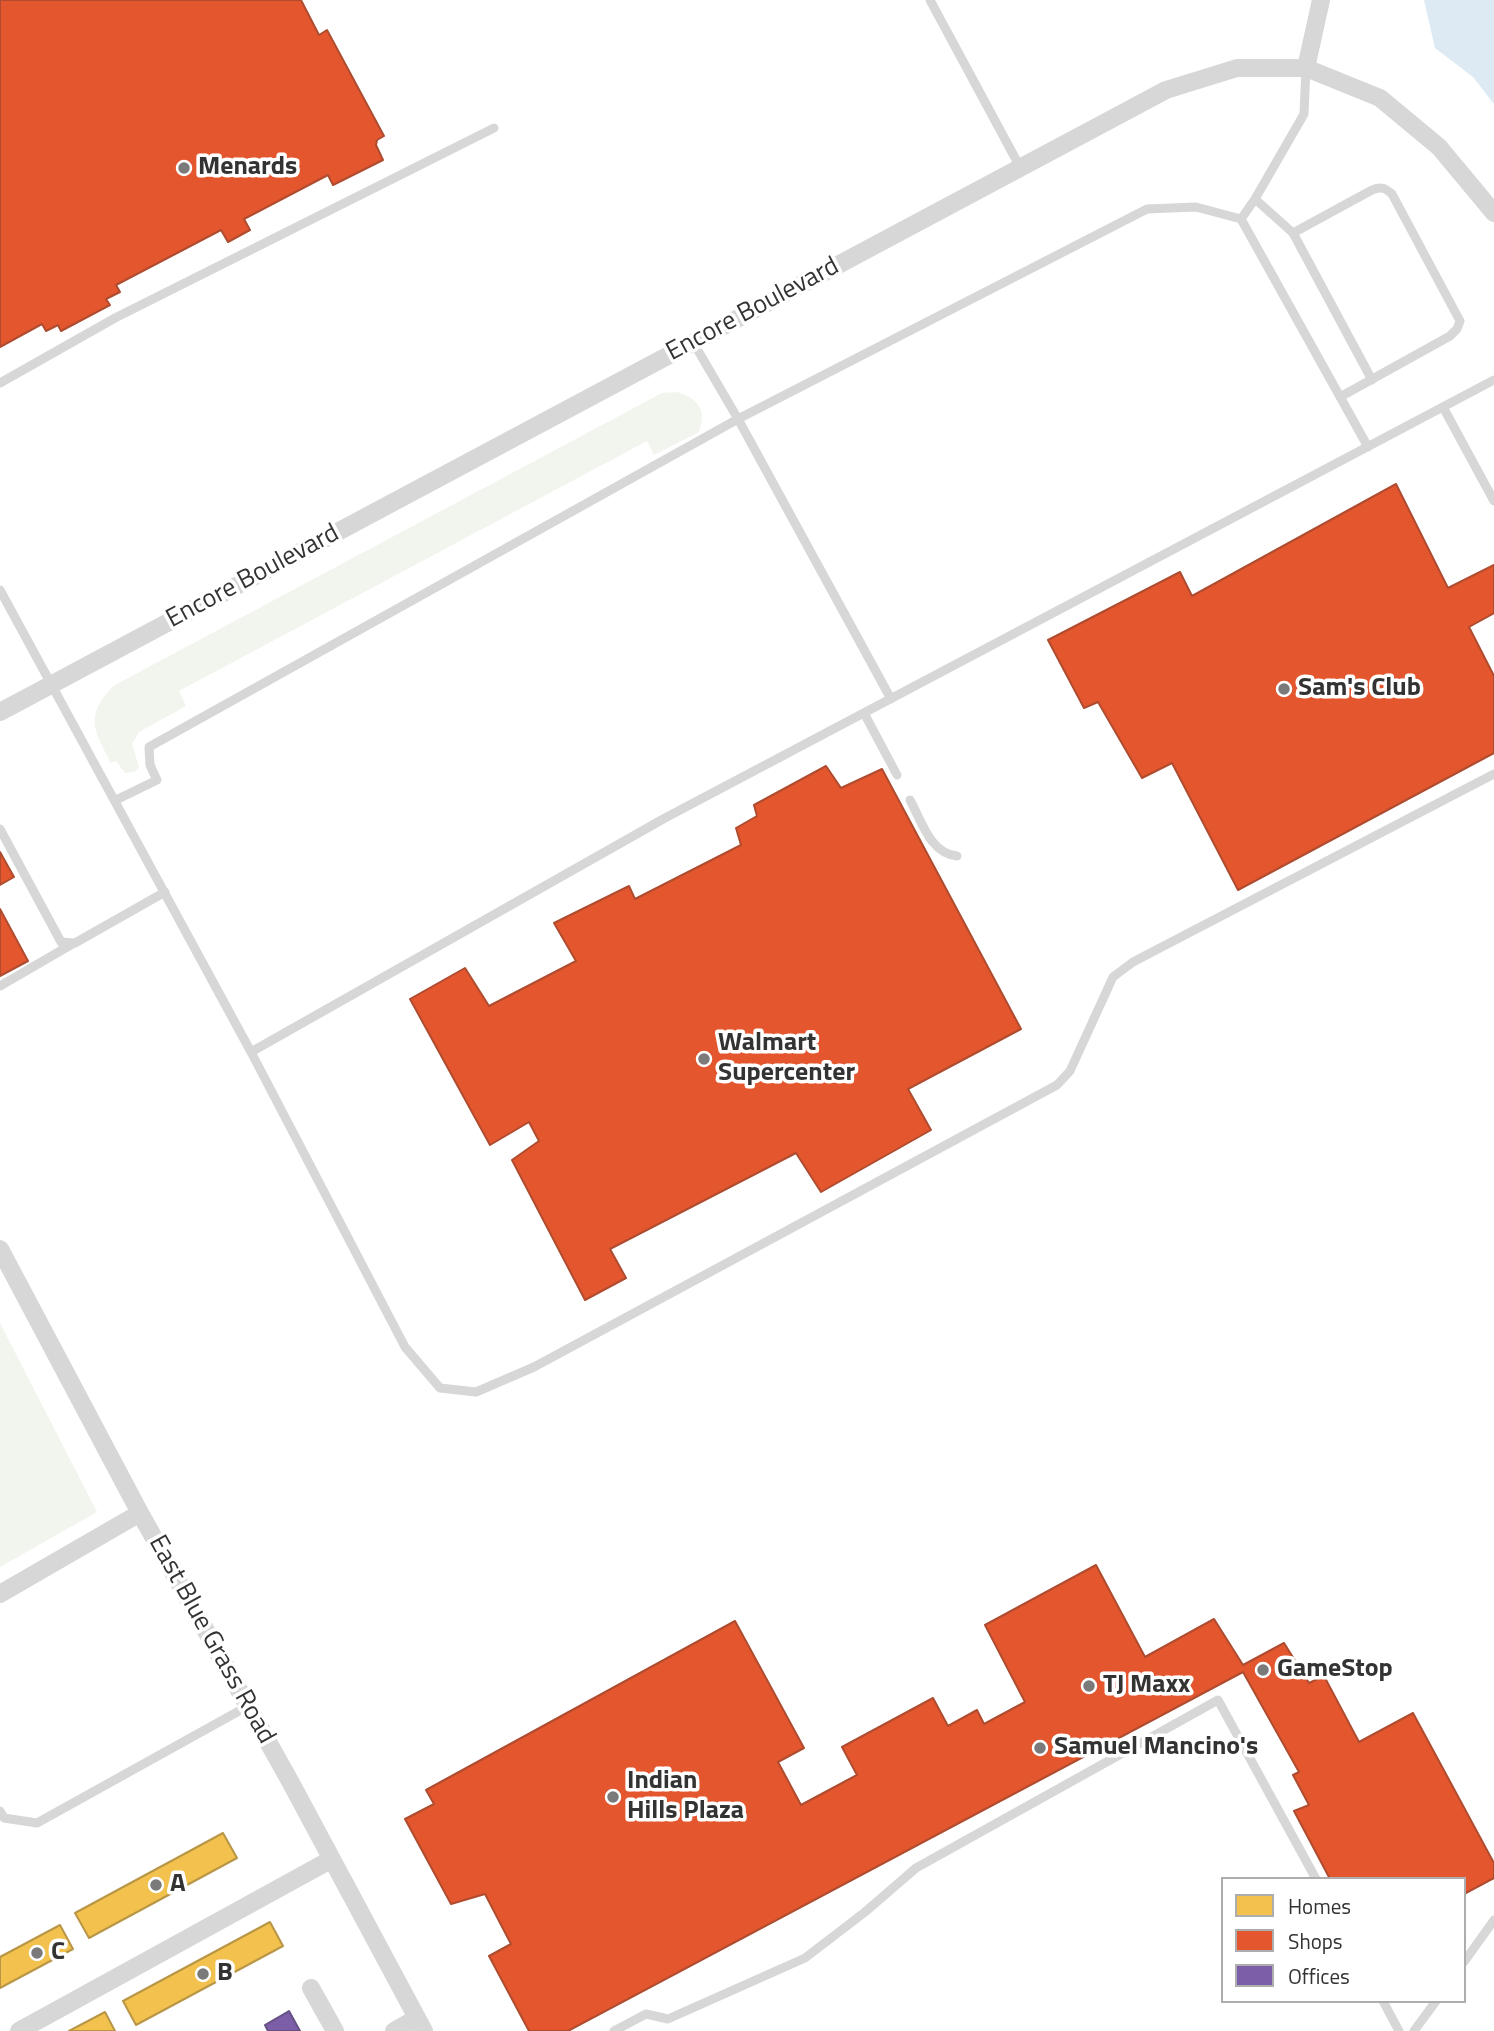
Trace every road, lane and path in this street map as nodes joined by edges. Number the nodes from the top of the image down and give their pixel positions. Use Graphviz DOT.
graph roads {
  1 [pos="930,0"];
  2 [pos="1321,0"];
  3 [pos="1306,68"];
  4 [pos="494,128"];
  5 [pos="1020,167"];
  6 [pos="1255,199"];
  7 [pos="1494,213"];
  8 [pos="1241,219"];
  9 [pos="1293,233"];
  10 [pos="693,342"];
  11 [pos="1372,380"];
  12 [pos="1494,380"];
  13 [pos="0,383"];
  14 [pos="1340,397"];
  15 [pos="1443,407"];
  16 [pos="738,419"];
  17 [pos="1368,447"];
  18 [pos="1494,501"];
  19 [pos="0,590"];
  20 [pos="51,685"];
  21 [pos="891,699"];
  22 [pos="0,712"];
  23 [pos="864,713"];
  24 [pos="1494,774"];
  25 [pos="897,775"];
  26 [pos="116,800"];
  27 [pos="910,800"];
  28 [pos="0,829"];
  29 [pos="957,856"];
  30 [pos="165,892"];
  31 [pos="75,943"];
  32 [pos="0,986"];
  33 [pos="251,1052"];
  34 [pos="0,1248"];
  35 [pos="140,1513"];
  36 [pos="0,1594"];
  37 [pos="248,1706"];
  38 [pos="0,1811"];
  39 [pos="332,1859"];
  40 [pos="1315,1877"];
  41 [pos="1494,1920"];
  42 [pos="1466,1959"];
  43 [pos="311,1988"];
  44 [pos="1384,2003"];
  45 [pos="1435,2003"];
  46 [pos="421,2024"];
  47 [pos="19,2031"];
  48 [pos="335,2031"];
  49 [pos="394,2031"];
  50 [pos="614,2031"];
  51 [pos="1399,2031"];
  52 [pos="1414,2031"];
  1 -- 5 [label="lane"];
  2 -- 3 [label="street"];
  3 -- 5 [label="street, Encore Boulevard"];
  3 -- 6 [label="lane"];
  3 -- 7 [label="street, Encore Boulevard"];
  4 -- 13 [label="lane"];
  5 -- 10 [label="street, Encore Boulevard"];
  6 -- 8 [label="lane"];
  6 -- 9 [label="lane"];
  8 -- 14 [label="lane"];
  8 -- 16 [label="lane"];
  9 -- 11 [label="lane"];
  9 -- 11 [label="lane"];
  10 -- 16 [label="lane"];
  10 -- 20 [label="street, Encore Boulevard"];
  11 -- 14 [label="lane"];
  12 -- 15 [label="lane"];
  14 -- 17 [label="lane"];
  15 -- 17 [label="lane"];
  15 -- 18 [label="lane"];
  16 -- 21 [label="lane"];
  16 -- 26 [label="lane"];
  17 -- 21 [label="lane"];
  19 -- 20 [label="lane"];
  20 -- 22 [label="street, Encore Boulevard"];
  20 -- 26 [label="lane"];
  21 -- 23 [label="lane"];
  23 -- 25 [label="lane"];
  23 -- 33 [label="lane"];
  24 -- 33 [label="lane"];
  26 -- 30 [label="lane"];
  27 -- 29 [label="lane"];
  28 -- 31 [label="lane"];
  30 -- 31 [label="lane"];
  30 -- 33 [label="lane"];
  31 -- 32 [label="lane"];
  34 -- 35 [label="street, East Blue Grass Road"];
  35 -- 36 [label="street"];
  35 -- 37 [label="street, East Blue Grass Road"];
  37 -- 38 [label="lane"];
  37 -- 39 [label="street, East Blue Grass Road"];
  39 -- 46 [label="street, East Blue Grass Road"];
  39 -- 47 [label="street"];
  40 -- 50 [label="lane"];
  41 -- 42 [label="lane"];
  43 -- 48 [label="street"];
  44 -- 51 [label="lane"];
  45 -- 52 [label="lane"];
  46 -- 49 [label="street"];
}
